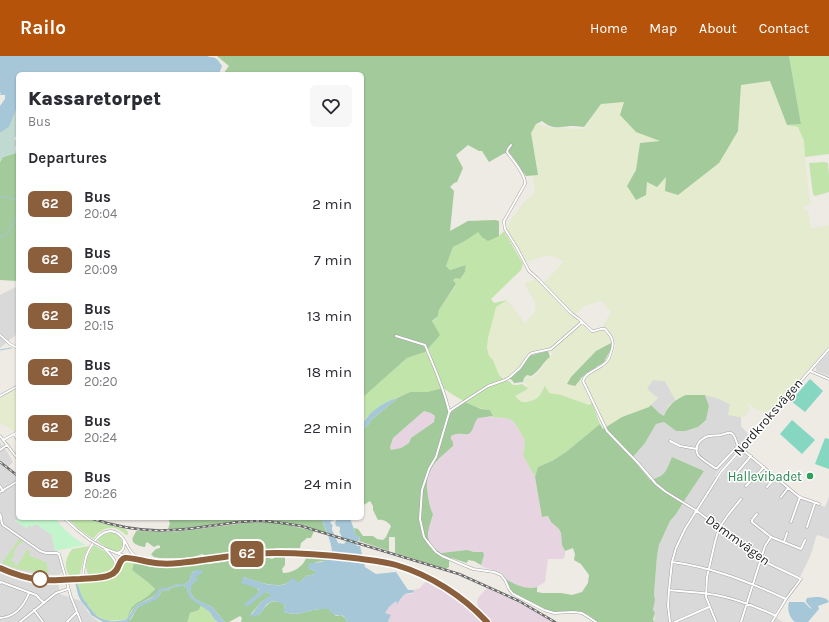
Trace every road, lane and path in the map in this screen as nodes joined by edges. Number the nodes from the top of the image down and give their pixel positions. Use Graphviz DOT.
graph roads {
  1 [pos="511,145"];
  2 [pos="582,322"];
  3 [pos="0,335"];
  4 [pos="396,336"];
  5 [pos="16,347"];
  6 [pos="829,349"];
  7 [pos="810,371"];
  8 [pos="829,379"];
  9 [pos="16,387"];
  10 [pos="0,396"];
  11 [pos="449,412"];
  12 [pos="14,434"];
  13 [pos="0,436"];
  14 [pos="16,437"];
  15 [pos="3,440"];
  16 [pos="670,441"];
  17 [pos="7,445"];
  18 [pos="738,446"];
  19 [pos="1,448"];
  20 [pos="741,448"];
  21 [pos="697,449"];
  22 [pos="16,456"];
  23 [pos="751,456"];
  24 [pos="764,467"];
  25 [pos="734,476"];
  26 [pos="776,477"];
  27 [pos="16,482"];
  28 [pos="0,486"];
  29 [pos="746,486"];
  30 [pos="767,487"];
  31 [pos="788,488"];
  32 [pos="3,491"];
  33 [pos="0,492"];
  34 [pos="781,497"];
  35 [pos="800,497"];
  36 [pos="741,499"];
  37 [pos="816,503"];
  38 [pos="819,504"];
  39 [pos="697,510"];
  40 [pos="0,514"];
  41 [pos="757,514"];
  42 [pos="66,520"];
  43 [pos="791,522"];
  44 [pos="807,527"];
  45 [pos="720,528"];
  46 [pos="787,533"];
  47 [pos="771,537"];
  48 [pos="124,539"];
  49 [pos="804,540"];
  50 [pos="784,542"];
  51 [pos="104,548"];
  52 [pos="115,553"];
  53 [pos="129,558"];
  54 [pos="761,560"];
  55 [pos="145,562"];
  56 [pos="672,562"];
  57 [pos="0,568"];
  58 [pos="709,569"];
  59 [pos="115,572"];
  60 [pos="83,577"];
  61 [pos="65,578"];
  62 [pos="0,582"];
  63 [pos="753,584"];
  64 [pos="68,589"];
  65 [pos="669,590"];
  66 [pos="29,593"];
  67 [pos="706,594"];
  68 [pos="786,598"];
  69 [pos="44,603"];
  70 [pos="746,604"];
  71 [pos="709,606"];
  72 [pos="34,610"];
  73 [pos="77,612"];
  74 [pos="776,616"];
  75 [pos="0,618"];
  76 [pos="20,622"];
  77 [pos="43,622"];
  78 [pos="67,622"];
  79 [pos="81,622"];
  80 [pos="488,622"];
  81 [pos="596,622"];
  82 [pos="670,622"];
  83 [pos="675,622"];
  84 [pos="716,622"];
  85 [pos="741,622"];
  86 [pos="772,622"];
  1 -- 2 [label="street"];
  2 -- 11 [label="street"];
  2 -- 39 [label="street, Dammvägen"];
  3 -- 5 [label="street"];
  4 -- 11 [label="street"];
  6 -- 7 [label="street, Nordkroksvägen"];
  7 -- 8 [label="street"];
  7 -- 20 [label="street, Nordkroksvägen"];
  9 -- 10 [label="street"];
  11 -- 81 [label="street"];
  12 -- 14 [label="street"];
  12 -- 15 [label="street"];
  13 -- 15 [label="street"];
  15 -- 17 [label="street"];
  16 -- 21 [label="street"];
  17 -- 19 [label="street"];
  17 -- 22 [label="street"];
  18 -- 20 [label="street"];
  18 -- 21 [label="street"];
  18 -- 21 [label="street"];
  20 -- 23 [label="street"];
  20 -- 39 [label="street, Nordkroksvägen"];
  23 -- 24 [label="street"];
  23 -- 25 [label="street"];
  24 -- 26 [label="street"];
  24 -- 29 [label="street"];
  26 -- 30 [label="street"];
  26 -- 31 [label="street"];
  27 -- 32 [label="street"];
  28 -- 32 [label="street"];
  31 -- 34 [label="street"];
  31 -- 35 [label="street"];
  32 -- 33 [label="street"];
  35 -- 37 [label="street"];
  35 -- 43 [label="street"];
  36 -- 45 [label="street"];
  37 -- 38 [label="street"];
  37 -- 44 [label="street"];
  39 -- 45 [label="street, Dammvägen"];
  39 -- 56 [label="street, Nordkroksvägen"];
  40 -- 61 [label="street"];
  41 -- 47 [label="street"];
  42 -- 51 [label="street, bridge"];
  45 -- 54 [label="street, Dammvägen"];
  45 -- 58 [label="street"];
  46 -- 50 [label="street"];
  47 -- 50 [label="street"];
  47 -- 54 [label="street"];
  48 -- 52 [label="street"];
  48 -- 55 [label="street"];
  48 -- 60 [label="street"];
  49 -- 50 [label="street"];
  51 -- 52 [label="street"];
  51 -- 59 [label="street"];
  52 -- 53 [label="street"];
  53 -- 55 [label="street"];
  53 -- 59 [label="street"];
  54 -- 63 [label="street"];
  54 -- 68 [label="street, Dammvägen"];
  55 -- 80 [label="street"];
  56 -- 58 [label="street"];
  56 -- 65 [label="street, Nordkroksvägen"];
  57 -- 61 [label="street"];
  58 -- 63 [label="street"];
  58 -- 67 [label="street"];
  59 -- 60 [label="street"];
  60 -- 61 [label="street"];
  61 -- 64 [label="street"];
  62 -- 66 [label="street"];
  63 -- 68 [label="street"];
  63 -- 70 [label="street"];
  64 -- 69 [label="street"];
  64 -- 73 [label="street"];
  65 -- 67 [label="street"];
  65 -- 82 [label="street, Nordkroksvägen"];
  66 -- 69 [label="street"];
  66 -- 75 [label="street"];
  67 -- 70 [label="street"];
  67 -- 71 [label="street"];
  68 -- 74 [label="street"];
  69 -- 72 [label="street"];
  70 -- 74 [label="street"];
  70 -- 85 [label="street"];
  71 -- 83 [label="street"];
  71 -- 84 [label="street"];
  72 -- 76 [label="street"];
  72 -- 77 [label="street"];
  73 -- 78 [label="street"];
  73 -- 79 [label="street"];
  74 -- 86 [label="street"];
}
